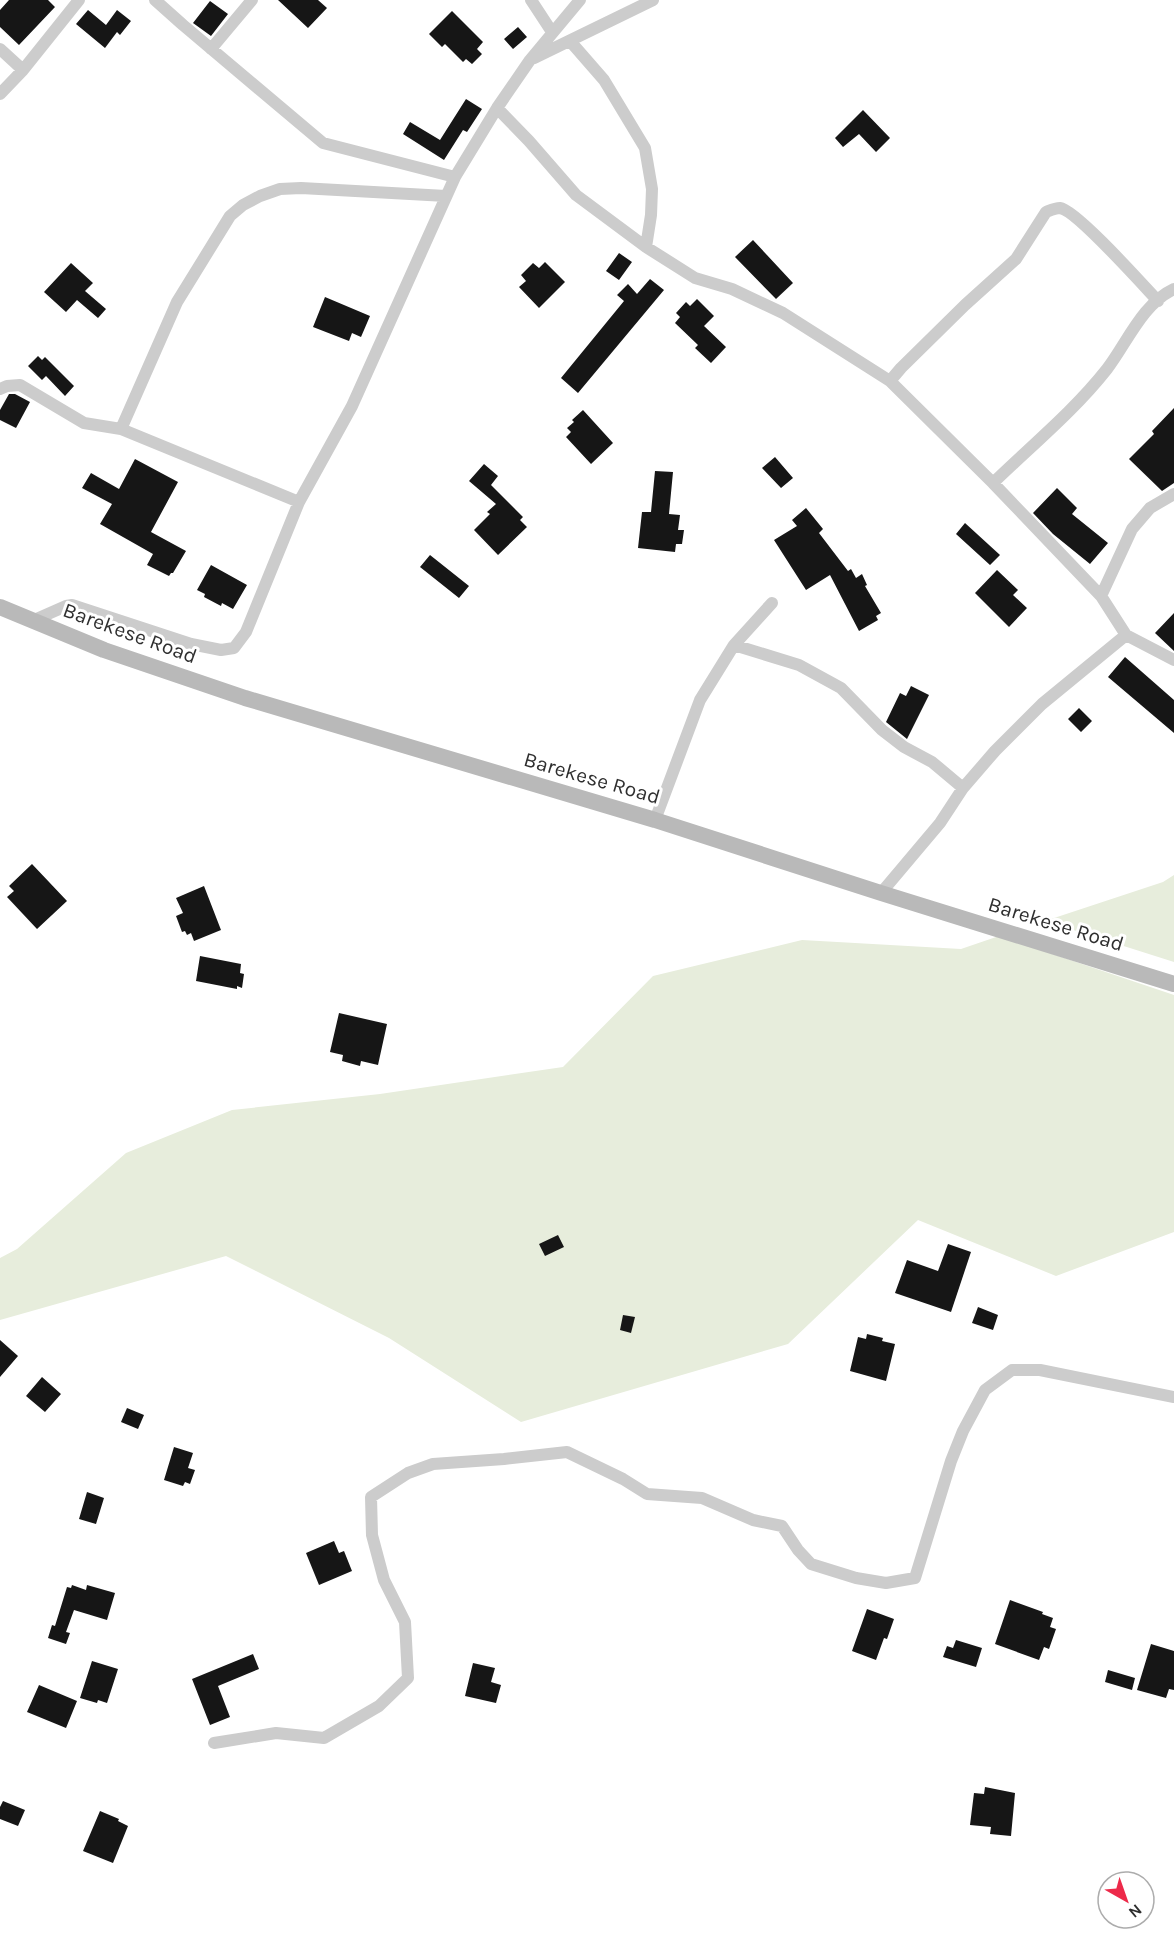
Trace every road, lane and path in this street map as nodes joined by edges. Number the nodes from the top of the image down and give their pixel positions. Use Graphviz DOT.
graph roads {
  1 [pos="80,0"];
  2 [pos="155,0"];
  3 [pos="252,0"];
  4 [pos="531,0"];
  5 [pos="580,0"];
  6 [pos="652,0"];
  7 [pos="552,32"];
  8 [pos="570,41"];
  9 [pos="0,49"];
  10 [pos="211,49"];
  11 [pos="530,60"];
  12 [pos="23,70"];
  13 [pos="0,94"];
  14 [pos="497,108"];
  15 [pos="455,177"];
  16 [pos="446,196"];
  17 [pos="645,247"];
  18 [pos="1174,289"];
  19 [pos="1158,301"];
  20 [pos="890,381"];
  21 [pos="0,389"];
  22 [pos="121,429"];
  23 [pos="993,483"];
  24 [pos="1174,494"];
  25 [pos="299,502"];
  26 [pos="1101,596"];
  27 [pos="772,603"];
  28 [pos="0,607"];
  29 [pos="32,621"];
  30 [pos="1126,635"];
  31 [pos="734,645"];
  32 [pos="1174,660"];
  33 [pos="963,788"];
  34 [pos="655,820"];
  35 [pos="881,893"];
  36 [pos="1174,984"];
  37 [pos="1174,1398"];
  38 [pos="214,1743"];
  1 -- 12 [label="street"];
  2 -- 10 [label="street"];
  3 -- 10 [label="street"];
  4 -- 7 [label="street"];
  5 -- 7 [label="street"];
  6 -- 8 [label="street"];
  7 -- 11 [label="street"];
  8 -- 11 [label="street"];
  8 -- 17 [label="street"];
  9 -- 12 [label="street"];
  10 -- 15 [label="street"];
  11 -- 14 [label="street"];
  12 -- 13 [label="street"];
  14 -- 15 [label="street"];
  14 -- 17 [label="street"];
  15 -- 16 [label="street"];
  16 -- 22 [label="street"];
  16 -- 25 [label="street"];
  17 -- 20 [label="street"];
  18 -- 19 [label="street"];
  19 -- 20 [label="street"];
  19 -- 23 [label="street"];
  20 -- 23 [label="street"];
  21 -- 22 [label="street"];
  22 -- 25 [label="street"];
  23 -- 26 [label="street"];
  24 -- 26 [label="street"];
  25 -- 29 [label="street"];
  26 -- 30 [label="street"];
  27 -- 31 [label="street"];
  28 -- 29 [label="main road, Barekese Road"];
  29 -- 34 [label="main road, Barekese Road"];
  30 -- 32 [label="street"];
  30 -- 33 [label="street"];
  31 -- 33 [label="street"];
  31 -- 34 [label="street"];
  33 -- 35 [label="street"];
  34 -- 35 [label="main road, Barekese Road"];
  35 -- 36 [label="main road, Barekese Road"];
  37 -- 38 [label="street"];
}
